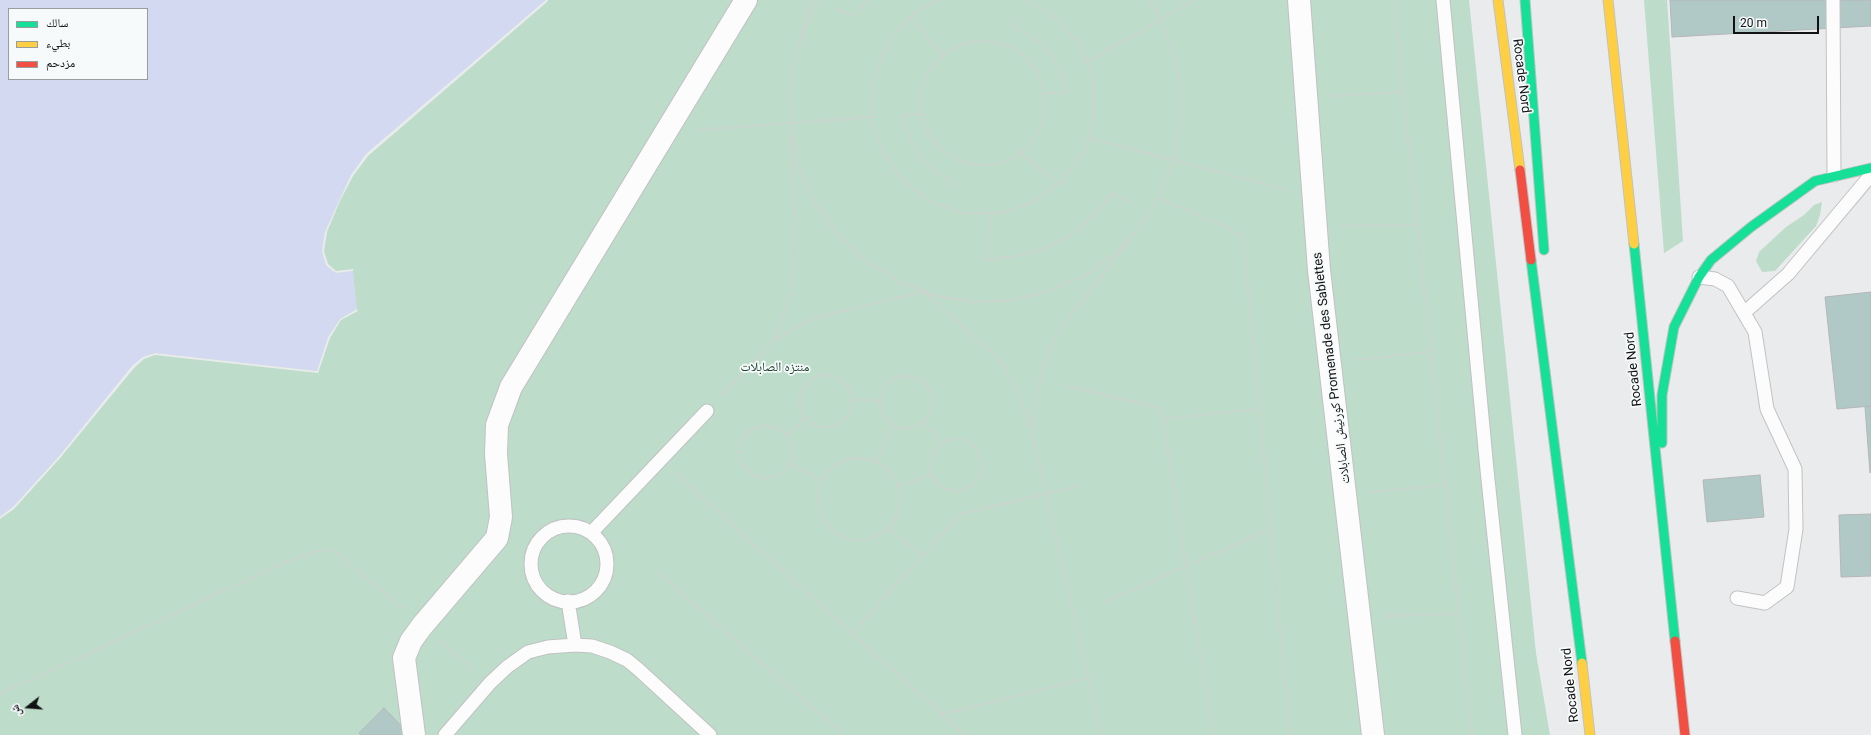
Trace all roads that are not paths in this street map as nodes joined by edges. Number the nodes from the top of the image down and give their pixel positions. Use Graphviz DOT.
graph roads {
  1 [pos="746,0"];
  2 [pos="1299,0"];
  3 [pos="1443,0"];
  4 [pos="1498,0"];
  5 [pos="1524,0"];
  6 [pos="1608,0"];
  7 [pos="1833,0"];
  8 [pos="1871,168"];
  9 [pos="1834,175"];
  10 [pos="1871,175"];
  11 [pos="1545,260"];
  12 [pos="1699,277"];
  13 [pos="1745,312"];
  14 [pos="1554,363"];
  15 [pos="707,412"];
  16 [pos="1663,518"];
  17 [pos="592,533"];
  18 [pos="1567,536"];
  19 [pos="1737,598"];
  20 [pos="568,602"];
  21 [pos="575,645"];
  22 [pos="1688,673"];
  23 [pos="414,735"];
  24 [pos="445,735"];
  25 [pos="710,735"];
  26 [pos="1373,735"];
  27 [pos="1515,735"];
  28 [pos="1590,735"];
  29 [pos="1685,735"];
  1 -- 23 [label="street"];
  2 -- 26 [label="street, كورنيش الصابلات Promenade des Sablettes"];
  3 -- 27 [label="lane"];
  4 -- 18 [label="main road, Rocade Nord"];
  5 -- 11 [label="main road, Rocade Nord"];
  6 -- 16 [label="main road, Rocade Nord"];
  7 -- 9 [label="lane"];
  8 -- 9 [label="main road"];
  9 -- 12 [label="main road"];
  10 -- 13 [label="lane"];
  12 -- 13 [label="lane"];
  12 -- 16 [label="main road"];
  13 -- 19 [label="lane"];
  14 -- 18 [label="main road, Rocade Nord"];
  15 -- 17 [label="lane"];
  16 -- 22 [label="main road"];
  16 -- 29 [label="main road, Rocade Nord"];
  17 -- 20 [label="lane"];
  17 -- 20 [label="lane"];
  18 -- 28 [label="main road, Rocade Nord"];
  20 -- 21 [label="lane"];
  21 -- 24 [label="lane"];
  21 -- 25 [label="lane"];
}
